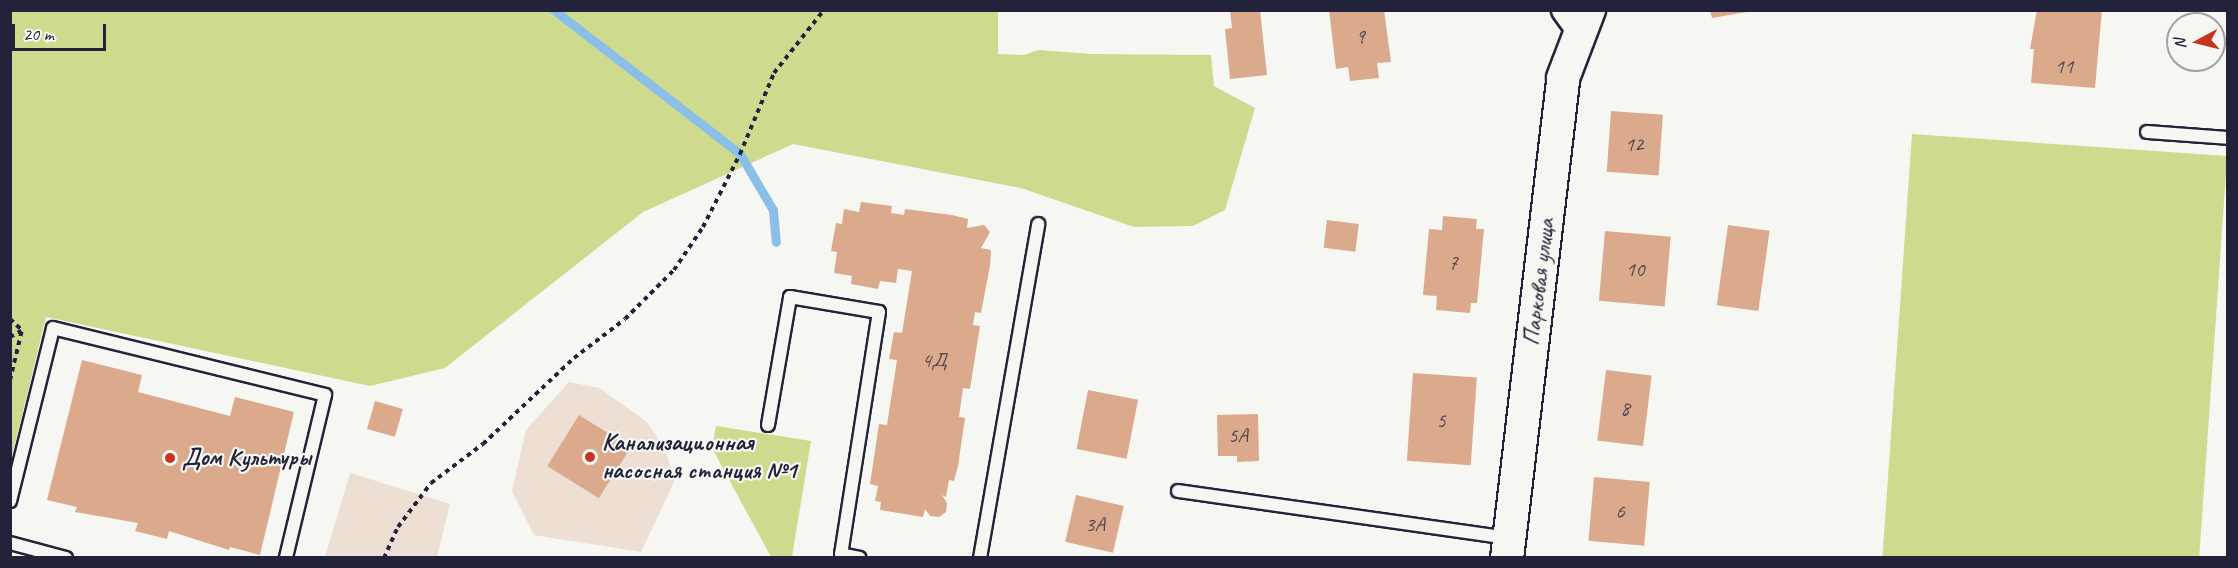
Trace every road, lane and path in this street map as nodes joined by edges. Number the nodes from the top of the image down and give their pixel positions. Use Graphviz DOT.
graph roads {
  1 [pos="824,10"];
  2 [pos="1578,17"];
  3 [pos="2146,132"];
  4 [pos="2228,138"];
  5 [pos="1038,224"];
  6 [pos="10,319"];
  7 [pos="22,330"];
  8 [pos="10,338"];
  9 [pos="10,380"];
  10 [pos="768,425"];
  11 [pos="1178,491"];
  12 [pos="10,501"];
  13 [pos="10,543"];
  14 [pos="1508,548"];
  15 [pos="66,558"];
  16 [pos="286,558"];
  17 [pos="384,558"];
  18 [pos="860,558"];
  19 [pos="980,558"];
  1 -- 17 [label="path"];
  2 -- 14 [label="street, Парковая улица"];
  3 -- 4 [label="lane"];
  5 -- 19 [label="lane"];
  6 -- 7 [label="path"];
  7 -- 8 [label="path"];
  7 -- 9 [label="path"];
  10 -- 18 [label="lane"];
  11 -- 14 [label="lane"];
  12 -- 16 [label="lane"];
  13 -- 15 [label="lane"];
}
